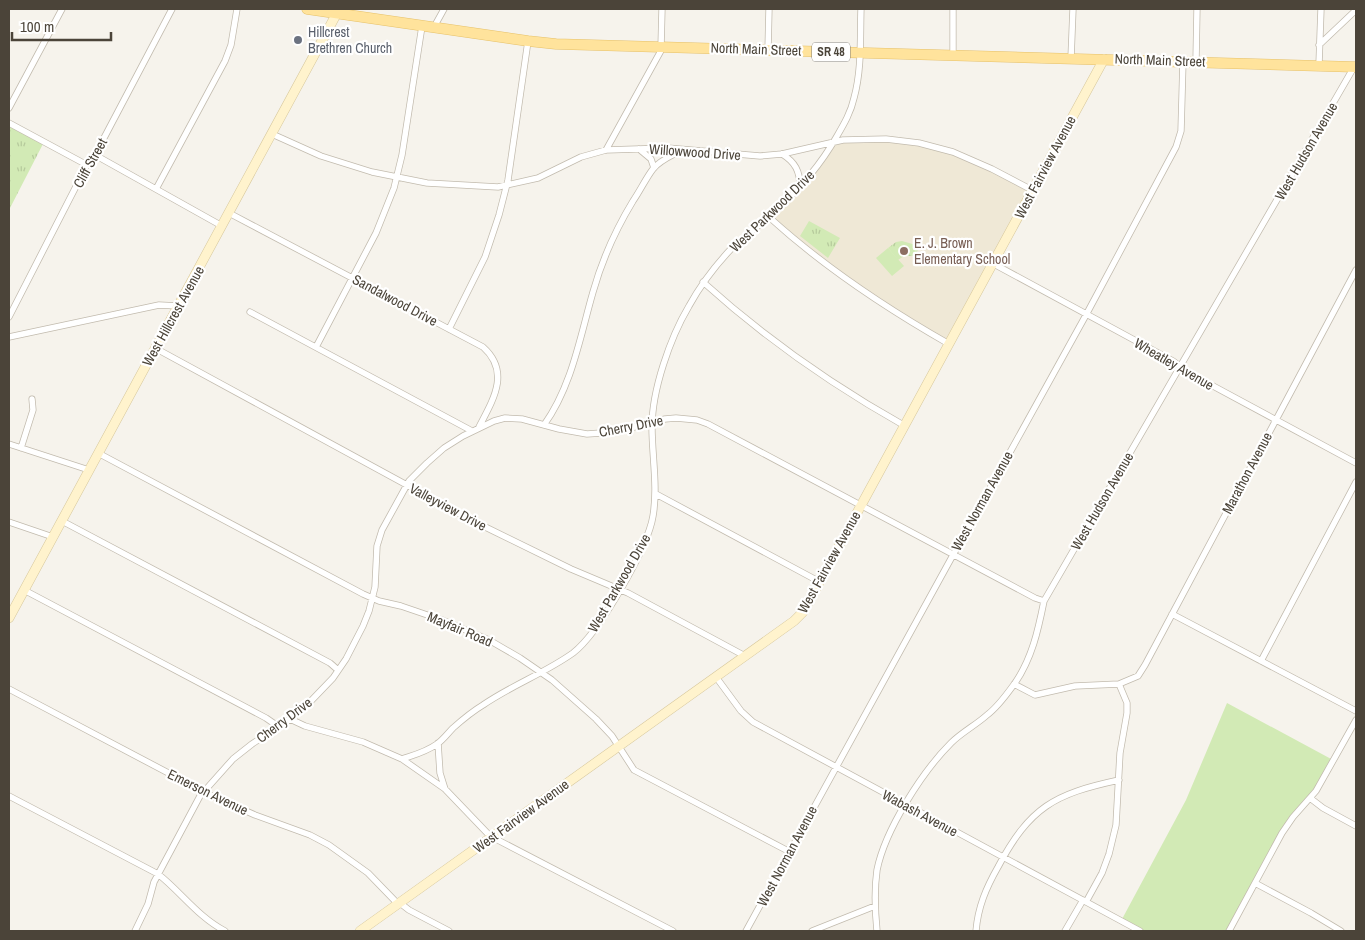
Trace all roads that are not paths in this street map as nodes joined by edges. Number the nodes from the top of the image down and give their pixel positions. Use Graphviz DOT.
graph roads {
  1 [pos="62,9"];
  2 [pos="172,9"];
  3 [pos="237,9"];
  4 [pos="307,9"];
  5 [pos="444,9"];
  6 [pos="662,9"];
  7 [pos="769,9"];
  8 [pos="861,9"];
  9 [pos="953,9"];
  10 [pos="1073,9"];
  11 [pos="1197,9"];
  12 [pos="1320,9"];
  13 [pos="1356,10"];
  14 [pos="338,11"];
  15 [pos="422,26"];
  16 [pos="434,27"];
  17 [pos="528,41"];
  18 [pos="1319,45"];
  19 [pos="662,47"];
  20 [pos="768,50"];
  21 [pos="860,52"];
  22 [pos="953,55"];
  23 [pos="1071,58"];
  24 [pos="1104,59"];
  25 [pos="1184,61"];
  26 [pos="1196,62"];
  27 [pos="1318,64"];
  28 [pos="1355,67"];
  29 [pos="9,108"];
  30 [pos="9,123"];
  31 [pos="272,134"];
  32 [pos="833,143"];
  33 [pos="639,149"];
  34 [pos="606,150"];
  35 [pos="682,150"];
  36 [pos="782,154"];
  37 [pos="95,155"];
  38 [pos="87,165"];
  39 [pos="654,168"];
  40 [pos="397,178"];
  41 [pos="507,186"];
  42 [pos="800,187"];
  43 [pos="156,189"];
  44 [pos="1032,190"];
  45 [pos="229,213"];
  46 [pos="769,216"];
  47 [pos="222,226"];
  48 [pos="992,264"];
  49 [pos="1356,270"];
  50 [pos="353,278"];
  51 [pos="703,282"];
  52 [pos="178,306"];
  53 [pos="250,312"];
  54 [pos="1086,315"];
  55 [pos="9,317"];
  56 [pos="449,329"];
  57 [pos="9,337"];
  58 [pos="949,344"];
  59 [pos="316,347"];
  60 [pos="155,348"];
  61 [pos="1180,367"];
  62 [pos="32,399"];
  63 [pos="1276,420"];
  64 [pos="652,423"];
  65 [pos="544,425"];
  66 [pos="904,426"];
  67 [pos="479,427"];
  68 [pos="472,430"];
  69 [pos="9,444"];
  70 [pos="21,448"];
  71 [pos="98,453"];
  72 [pos="1356,463"];
  73 [pos="90,470"];
  74 [pos="1356,482"];
  75 [pos="407,485"];
  76 [pos="656,494"];
  77 [pos="861,506"];
  78 [pos="62,521"];
  79 [pos="9,522"];
  80 [pos="53,538"];
  81 [pos="953,555"];
  82 [pos="820,582"];
  83 [pos="619,589"];
  84 [pos="24,590"];
  85 [pos="372,598"];
  86 [pos="1044,601"];
  87 [pos="1172,614"];
  88 [pos="9,618"];
  89 [pos="745,656"];
  90 [pos="1261,661"];
  91 [pos="338,670"];
  92 [pos="540,672"];
  93 [pos="716,677"];
  94 [pos="1014,684"];
  95 [pos="1119,684"];
  96 [pos="9,689"];
  97 [pos="1356,711"];
  98 [pos="290,720"];
  99 [pos="1356,720"];
  100 [pos="279,727"];
  101 [pos="438,743"];
  102 [pos="618,746"];
  103 [pos="402,760"];
  104 [pos="835,767"];
  105 [pos="1119,780"];
  106 [pos="445,789"];
  107 [pos="204,792"];
  108 [pos="9,796"];
  109 [pos="1310,798"];
  110 [pos="906,805"];
  111 [pos="1356,826"];
  112 [pos="492,837"];
  113 [pos="790,852"];
  114 [pos="1003,858"];
  115 [pos="158,874"];
  116 [pos="1255,883"];
  117 [pos="1085,901"];
  118 [pos="399,904"];
  119 [pos="875,906"];
  120 [pos="135,931"];
  121 [pos="225,931"];
  122 [pos="360,931"];
  123 [pos="449,931"];
  124 [pos="673,931"];
  125 [pos="746,931"];
  126 [pos="812,931"];
  127 [pos="877,931"];
  128 [pos="976,931"];
  129 [pos="1065,931"];
  130 [pos="1140,931"];
  131 [pos="1229,931"];
  132 [pos="1341,931"];
  1 -- 29 [label="street"];
  2 -- 37 [label="street, Cliff Street"];
  3 -- 43 [label="street"];
  4 -- 14 [label="main road, North Main Street / SR 48"];
  5 -- 16 [label="street"];
  6 -- 19 [label="street"];
  7 -- 20 [label="street"];
  8 -- 21 [label="street, West Parkwood Drive"];
  9 -- 22 [label="street"];
  10 -- 23 [label="street"];
  11 -- 26 [label="street"];
  12 -- 18 [label="street"];
  13 -- 18 [label="street"];
  14 -- 15 [label="main road, North Main Street / SR 48"];
  14 -- 31 [label="street, West Hillcrest Avenue"];
  15 -- 16 [label="main road, North Main Street / SR 48"];
  15 -- 40 [label="street"];
  16 -- 17 [label="main road, North Main Street / SR 48"];
  17 -- 19 [label="main road, North Main Street / SR 48"];
  17 -- 41 [label="street"];
  18 -- 27 [label="street"];
  19 -- 20 [label="main road, North Main Street / SR 48"];
  19 -- 34 [label="street"];
  20 -- 21 [label="main road, North Main Street / SR 48"];
  21 -- 22 [label="main road, North Main Street / SR 48"];
  21 -- 32 [label="street, West Parkwood Drive"];
  22 -- 23 [label="main road, North Main Street / SR 48"];
  23 -- 24 [label="main road, North Main Street / SR 48"];
  24 -- 25 [label="main road, North Main Street / SR 48"];
  24 -- 44 [label="street, West Fairview Avenue"];
  25 -- 26 [label="main road, North Main Street / SR 48"];
  25 -- 54 [label="street, West Norman Avenue"];
  26 -- 27 [label="main road, North Main Street / SR 48"];
  27 -- 28 [label="main road, North Main Street / SR 48"];
  28 -- 61 [label="street, West Hudson Avenue"];
  30 -- 38 [label="street"];
  31 -- 40 [label="street, Willowwood Drive"];
  31 -- 45 [label="street, West Hillcrest Avenue"];
  32 -- 36 [label="street, Willowwood Drive"];
  32 -- 42 [label="street, West Parkwood Drive"];
  32 -- 44 [label="street, Willowwood Drive"];
  33 -- 34 [label="street, Willowwood Drive"];
  33 -- 35 [label="street, Willowwood Drive"];
  33 -- 39 [label="street"];
  34 -- 41 [label="street, Willowwood Drive"];
  35 -- 36 [label="street, Willowwood Drive"];
  35 -- 39 [label="street"];
  36 -- 42 [label="street"];
  37 -- 38 [label="street, Cliff Street"];
  37 -- 43 [label="street"];
  38 -- 55 [label="street, Cliff Street"];
  39 -- 65 [label="street"];
  40 -- 41 [label="street, Willowwood Drive"];
  40 -- 50 [label="street"];
  41 -- 56 [label="street"];
  42 -- 46 [label="street, West Parkwood Drive"];
  43 -- 47 [label="street"];
  44 -- 48 [label="street, West Fairview Avenue"];
  45 -- 47 [label="street, West Hillcrest Avenue"];
  45 -- 50 [label="street, Sandalwood Drive"];
  46 -- 51 [label="street, West Parkwood Drive"];
  46 -- 58 [label="street"];
  47 -- 52 [label="street, West Hillcrest Avenue"];
  48 -- 54 [label="street, Wheatley Avenue"];
  48 -- 58 [label="street, West Fairview Avenue"];
  49 -- 63 [label="street, Marathon Avenue"];
  50 -- 56 [label="street, Sandalwood Drive"];
  50 -- 59 [label="street"];
  51 -- 64 [label="street, West Parkwood Drive"];
  51 -- 66 [label="street"];
  52 -- 57 [label="street"];
  52 -- 60 [label="street, West Hillcrest Avenue"];
  53 -- 59 [label="street"];
  54 -- 61 [label="street, Wheatley Avenue"];
  54 -- 81 [label="street, West Norman Avenue"];
  56 -- 67 [label="street, Sandalwood Drive"];
  58 -- 66 [label="street, West Fairview Avenue"];
  59 -- 68 [label="street"];
  60 -- 71 [label="street, West Hillcrest Avenue"];
  60 -- 75 [label="street, Valleyview Drive"];
  61 -- 63 [label="street, Wheatley Avenue"];
  61 -- 86 [label="street, West Hudson Avenue"];
  62 -- 70 [label="street"];
  63 -- 72 [label="street, Wheatley Avenue"];
  63 -- 87 [label="street, Marathon Avenue"];
  64 -- 65 [label="street, Cherry Drive"];
  64 -- 76 [label="street, West Parkwood Drive"];
  64 -- 77 [label="street, Cherry Drive"];
  65 -- 67 [label="street, Cherry Drive"];
  66 -- 77 [label="street, West Fairview Avenue"];
  67 -- 68 [label="street, Cherry Drive"];
  68 -- 75 [label="street, Cherry Drive"];
  69 -- 70 [label="street"];
  70 -- 73 [label="street"];
  71 -- 73 [label="street, West Hillcrest Avenue"];
  71 -- 85 [label="street, Mayfair Road"];
  73 -- 78 [label="street, West Hillcrest Avenue"];
  74 -- 90 [label="street"];
  75 -- 83 [label="street, Valleyview Drive"];
  75 -- 85 [label="street, Cherry Drive"];
  76 -- 82 [label="street"];
  76 -- 83 [label="street, West Parkwood Drive"];
  77 -- 81 [label="street, Cherry Drive"];
  77 -- 82 [label="street, West Fairview Avenue"];
  78 -- 80 [label="street, West Hillcrest Avenue"];
  78 -- 91 [label="street"];
  79 -- 80 [label="street"];
  80 -- 84 [label="street, West Hillcrest Avenue"];
  81 -- 86 [label="street, Cherry Drive"];
  81 -- 104 [label="street, West Norman Avenue"];
  82 -- 89 [label="street, West Fairview Avenue"];
  83 -- 89 [label="street, Valleyview Drive"];
  83 -- 92 [label="street, West Parkwood Drive"];
  84 -- 88 [label="street, West Hillcrest Avenue"];
  84 -- 100 [label="street"];
  85 -- 91 [label="street, Cherry Drive"];
  85 -- 92 [label="street, Mayfair Road"];
  86 -- 94 [label="street, West Hudson Avenue"];
  87 -- 90 [label="street"];
  87 -- 95 [label="street, Marathon Avenue"];
  89 -- 93 [label="street, West Fairview Avenue"];
  90 -- 97 [label="street"];
  91 -- 98 [label="street, Cherry Drive"];
  92 -- 101 [label="street, West Parkwood Drive"];
  92 -- 102 [label="street, Mayfair Road"];
  93 -- 102 [label="street, West Fairview Avenue"];
  93 -- 104 [label="street, Wabash Avenue"];
  94 -- 95 [label="street"];
  94 -- 110 [label="street, West Hudson Avenue"];
  95 -- 105 [label="street"];
  96 -- 107 [label="street, Emerson Avenue"];
  98 -- 100 [label="street, Cherry Drive"];
  98 -- 103 [label="street"];
  99 -- 109 [label="street"];
  100 -- 107 [label="street, Cherry Drive"];
  101 -- 103 [label="street, West Parkwood Drive"];
  101 -- 106 [label="street"];
  102 -- 112 [label="street, West Fairview Avenue"];
  102 -- 113 [label="street, Mayfair Road"];
  103 -- 106 [label="street"];
  104 -- 110 [label="street, Wabash Avenue"];
  104 -- 113 [label="street, West Norman Avenue"];
  105 -- 114 [label="street"];
  105 -- 117 [label="street"];
  106 -- 112 [label="street"];
  107 -- 115 [label="street, Cherry Drive"];
  107 -- 118 [label="street, Emerson Avenue"];
  108 -- 115 [label="street"];
  109 -- 111 [label="street"];
  109 -- 116 [label="street"];
  110 -- 114 [label="street, Wabash Avenue"];
  110 -- 119 [label="street, West Hudson Avenue"];
  112 -- 118 [label="street, West Fairview Avenue"];
  112 -- 124 [label="street"];
  113 -- 125 [label="street, West Norman Avenue"];
  114 -- 117 [label="street, Wabash Avenue"];
  114 -- 128 [label="street"];
  115 -- 120 [label="street, Cherry Drive"];
  115 -- 121 [label="street"];
  116 -- 131 [label="street"];
  116 -- 132 [label="street"];
  117 -- 129 [label="street"];
  117 -- 130 [label="street, Wabash Avenue"];
  118 -- 122 [label="street, West Fairview Avenue"];
  118 -- 123 [label="street, Emerson Avenue"];
  119 -- 126 [label="street"];
  119 -- 127 [label="street, West Hudson Avenue"];
}
